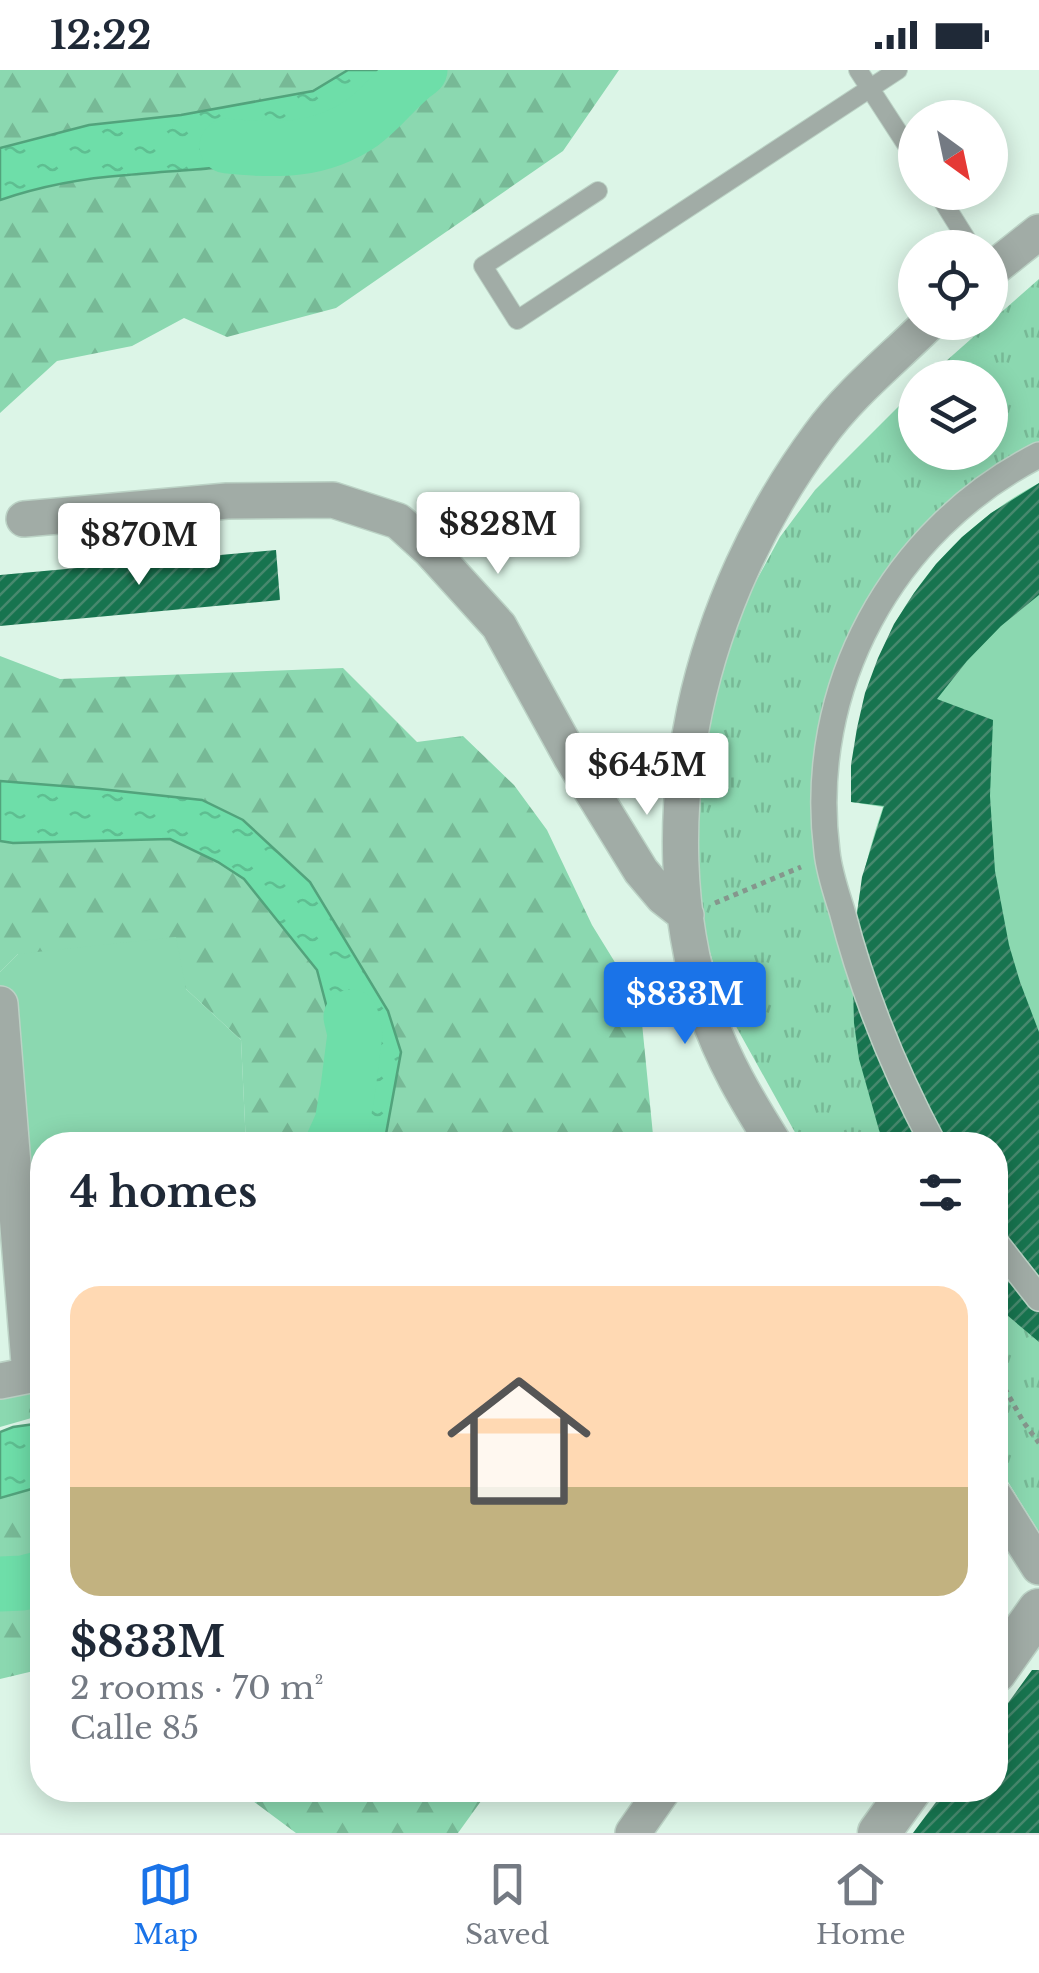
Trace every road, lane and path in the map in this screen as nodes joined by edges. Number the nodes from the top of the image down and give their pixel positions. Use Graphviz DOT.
graph roads {
  1 [pos="858,70"];
  2 [pos="898,70"];
  3 [pos="870,88"];
  4 [pos="898,132"];
  5 [pos="598,191"];
  6 [pos="1039,232"];
  7 [pos="1008,256"];
  8 [pos="911,340"];
  9 [pos="1039,455"];
  10 [pos="24,519"];
  11 [pos="827,856"];
  12 [pos="686,915"];
  13 [pos="0,1004"];
  14 [pos="766,1132"];
  15 [pos="928,1132"];
  16 [pos="1008,1259"];
  17 [pos="1039,1298"];
  18 [pos="15,1378"];
  19 [pos="1008,1395"];
  20 [pos="1039,1443"];
  21 [pos="1008,1518"];
  22 [pos="1039,1567"];
  23 [pos="1039,1610"];
  24 [pos="1008,1654"];
  25 [pos="654,1802"];
  26 [pos="901,1802"];
  27 [pos="632,1833"];
  28 [pos="879,1833"];
  1 -- 3 [label="lane"];
  2 -- 3 [label="lane"];
  3 -- 4 [label="lane"];
  3 -- 5 [label="lane"];
  6 -- 7 [label="street"];
  8 -- 12 [label="street"];
  9 -- 11 [label="street"];
  10 -- 12 [label="street"];
  11 -- 12 [label="path"];
  11 -- 15 [label="street"];
  12 -- 14 [label="street"];
  13 -- 18 [label="street"];
  16 -- 17 [label="street"];
  19 -- 20 [label="path"];
  21 -- 22 [label="street"];
  23 -- 24 [label="street"];
  25 -- 27 [label="street"];
  26 -- 28 [label="street"];
}
